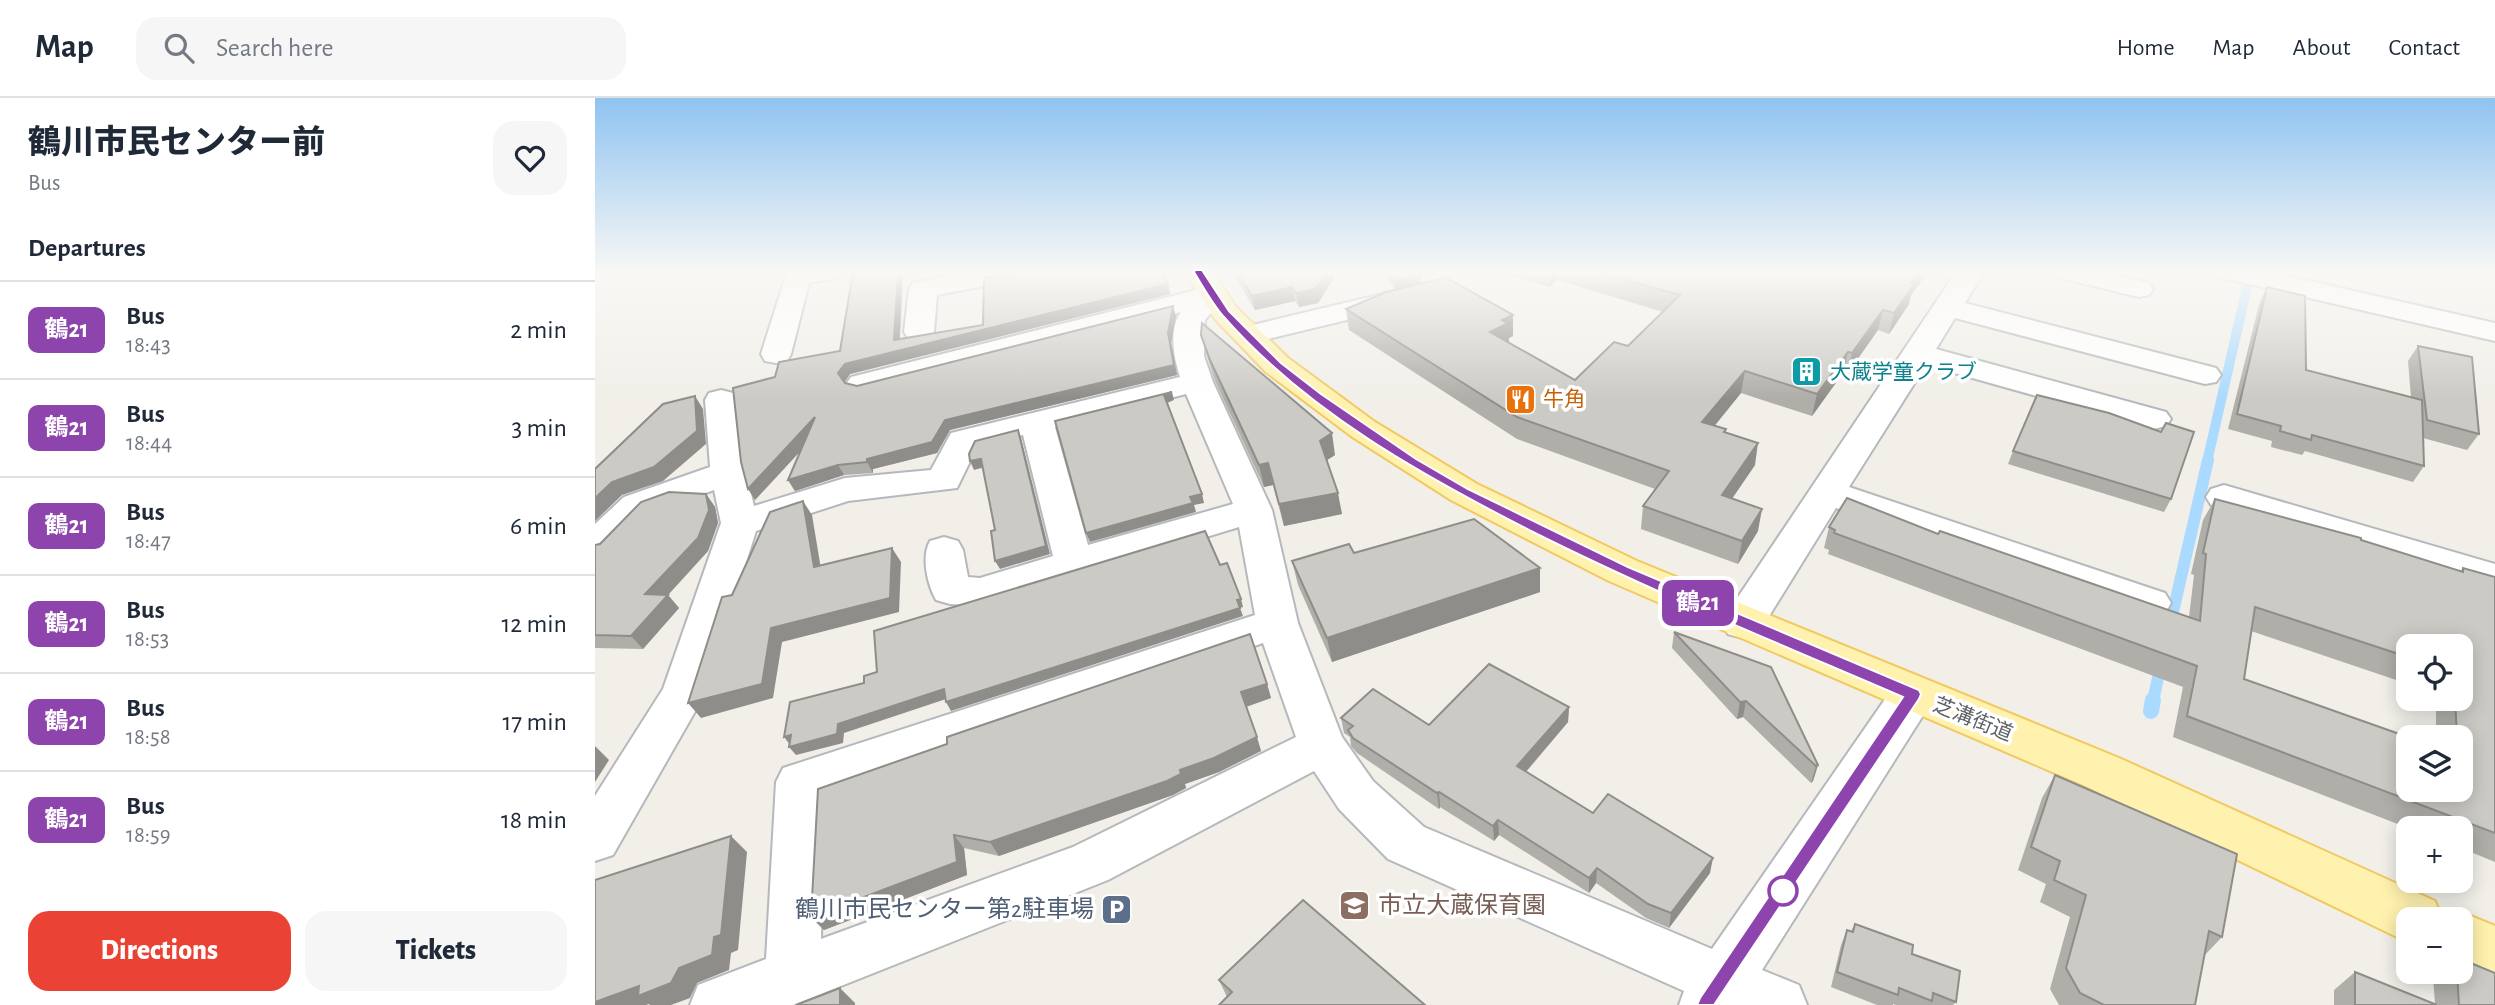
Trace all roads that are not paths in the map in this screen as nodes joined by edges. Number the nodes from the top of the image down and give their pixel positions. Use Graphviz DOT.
graph roads {
  1 [pos="791,314"];
  2 [pos="920,314"];
  3 [pos="1101,314"];
  4 [pos="1192,314"];
  5 [pos="1230,314"];
  6 [pos="1333,314"];
  7 [pos="1942,314"];
  8 [pos="1975,314"];
  9 [pos="2418,314"];
  10 [pos="919,332"];
  11 [pos="2495,332"];
  12 [pos="1247,335"];
  13 [pos="776,354"];
  14 [pos="1917,354"];
  15 [pos="2205,374"];
  16 [pos="1197,382"];
  17 [pos="862,384"];
  18 [pos="721,400"];
  19 [pos="2154,419"];
  20 [pos="1037,423"];
  21 [pos="728,473"];
  22 [pos="1828,492"];
  23 [pos="2224,497"];
  24 [pos="1254,510"];
  25 [pos="740,523"];
  26 [pos="595,546"];
  27 [pos="944,550"];
  28 [pos="1074,563"];
  29 [pos="2495,578"];
  30 [pos="2151,603"];
  31 [pos="1743,623"];
  32 [pos="1277,624"];
  33 [pos="1913,694"];
  34 [pos="1322,745"];
  35 [pos="595,839"];
  36 [pos="2396,910"];
  37 [pos="2473,943"];
  38 [pos="2495,952"];
  39 [pos="793,978"];
  40 [pos="1715,993"];
  41 [pos="717,1005"];
  42 [pos="1779,1005"];
  1 -- 13 [label="street"];
  2 -- 10 [label="street"];
  3 -- 17 [label="street"];
  4 -- 16 [label="street"];
  5 -- 12 [label="main road, 芝溝街道"];
  6 -- 12 [label="street"];
  7 -- 14 [label="street"];
  8 -- 15 [label="street"];
  9 -- 11 [label="street"];
  12 -- 31 [label="main road, 芝溝街道"];
  14 -- 19 [label="street"];
  14 -- 22 [label="street"];
  16 -- 20 [label="street"];
  16 -- 24 [label="street"];
  18 -- 21 [label="street"];
  20 -- 25 [label="street"];
  20 -- 28 [label="street"];
  21 -- 25 [label="street"];
  21 -- 26 [label="street"];
  22 -- 30 [label="street"];
  22 -- 31 [label="street"];
  23 -- 29 [label="street"];
  24 -- 28 [label="street"];
  24 -- 32 [label="street"];
  25 -- 35 [label="street"];
  27 -- 28 [label="street"];
  31 -- 33 [label="main road, 芝溝街道"];
  32 -- 34 [label="street"];
  32 -- 39 [label="street"];
  33 -- 36 [label="main road, 芝溝街道"];
  33 -- 40 [label="street"];
  34 -- 39 [label="street"];
  34 -- 40 [label="street"];
  37 -- 38 [label="main road"];
  39 -- 41 [label="street"];
  40 -- 42 [label="street"];
}
